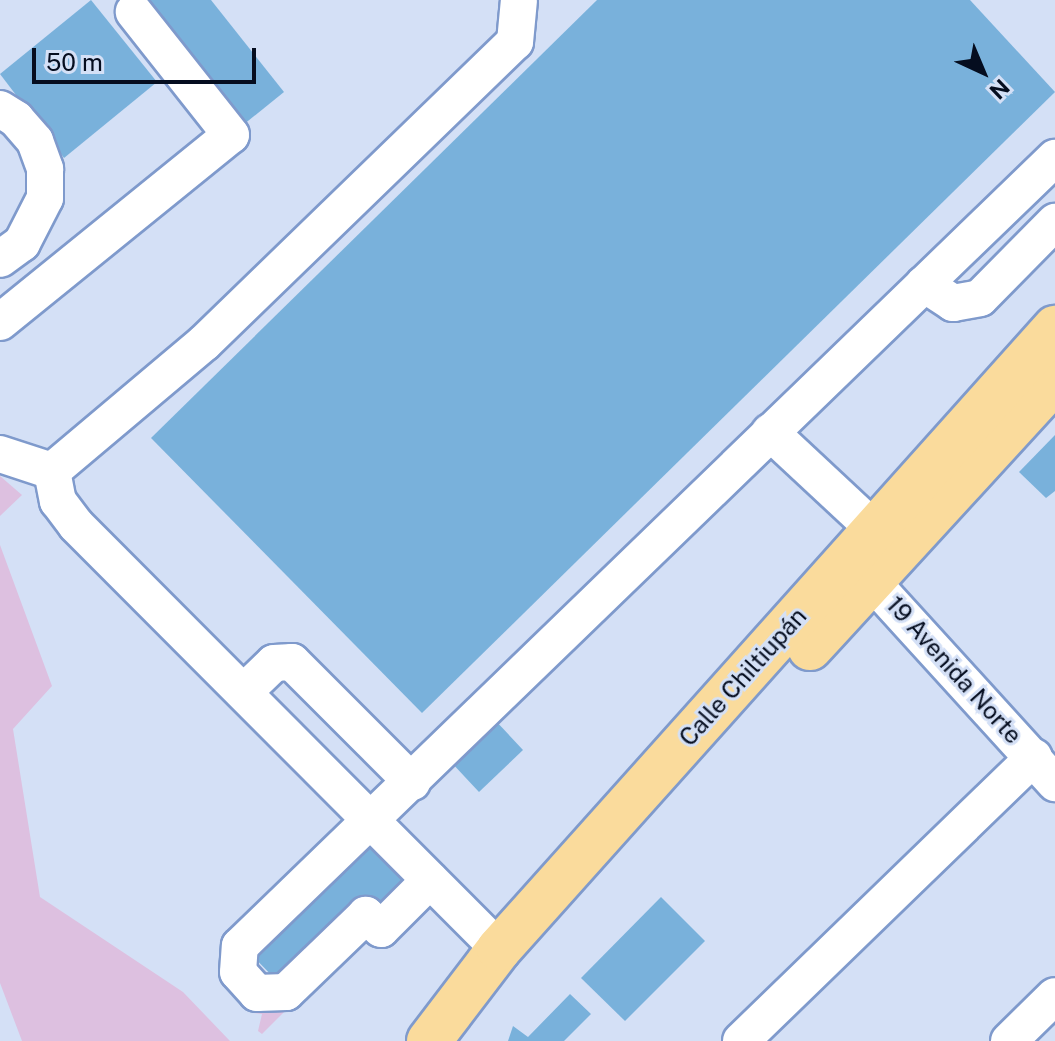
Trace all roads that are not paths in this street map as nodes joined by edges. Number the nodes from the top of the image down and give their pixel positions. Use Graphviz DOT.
graph roads {
  1 [pos="519,0"];
  2 [pos="134,12"];
  3 [pos="0,109"];
  4 [pos="1055,158"];
  5 [pos="1055,222"];
  6 [pos="11,251"];
  7 [pos="52,279"];
  8 [pos="924,284"];
  9 [pos="0,322"];
  10 [pos="1055,328"];
  11 [pos="1055,381"];
  12 [pos="770,432"];
  13 [pos="0,454"];
  14 [pos="52,471"];
  15 [pos="866,557"];
  16 [pos="245,691"];
  17 [pos="1044,770"];
  18 [pos="412,782"];
  19 [pos="371,821"];
  20 [pos="430,880"];
  21 [pos="499,949"];
  22 [pos="1055,996"];
  23 [pos="438,1038"];
  24 [pos="741,1041"];
  25 [pos="1009,1041"];
  1 -- 14 [label="street"];
  2 -- 7 [label="street"];
  3 -- 6 [label="street"];
  4 -- 8 [label="street"];
  5 -- 8 [label="street"];
  6 -- 7 [label="street"];
  7 -- 9 [label="street"];
  8 -- 12 [label="street"];
  10 -- 15 [label="main road, Calle Chiltiupán"];
  11 -- 15 [label="main road, Calle Chiltiupán"];
  12 -- 15 [label="street, 19 Avenida Norte"];
  12 -- 18 [label="street"];
  13 -- 14 [label="street"];
  14 -- 16 [label="street"];
  15 -- 17 [label="street, 19 Avenida Norte"];
  15 -- 21 [label="main road, Calle Chiltiupán"];
  15 -- 23 [label="main road, Calle Chiltiupán"];
  16 -- 18 [label="street"];
  16 -- 19 [label="street"];
  17 -- 24 [label="street"];
  18 -- 19 [label="street"];
  19 -- 20 [label="street"];
  19 -- 20 [label="street"];
  20 -- 21 [label="street"];
  21 -- 23 [label="main road, Calle Chiltiupán"];
  22 -- 25 [label="street"];
}
